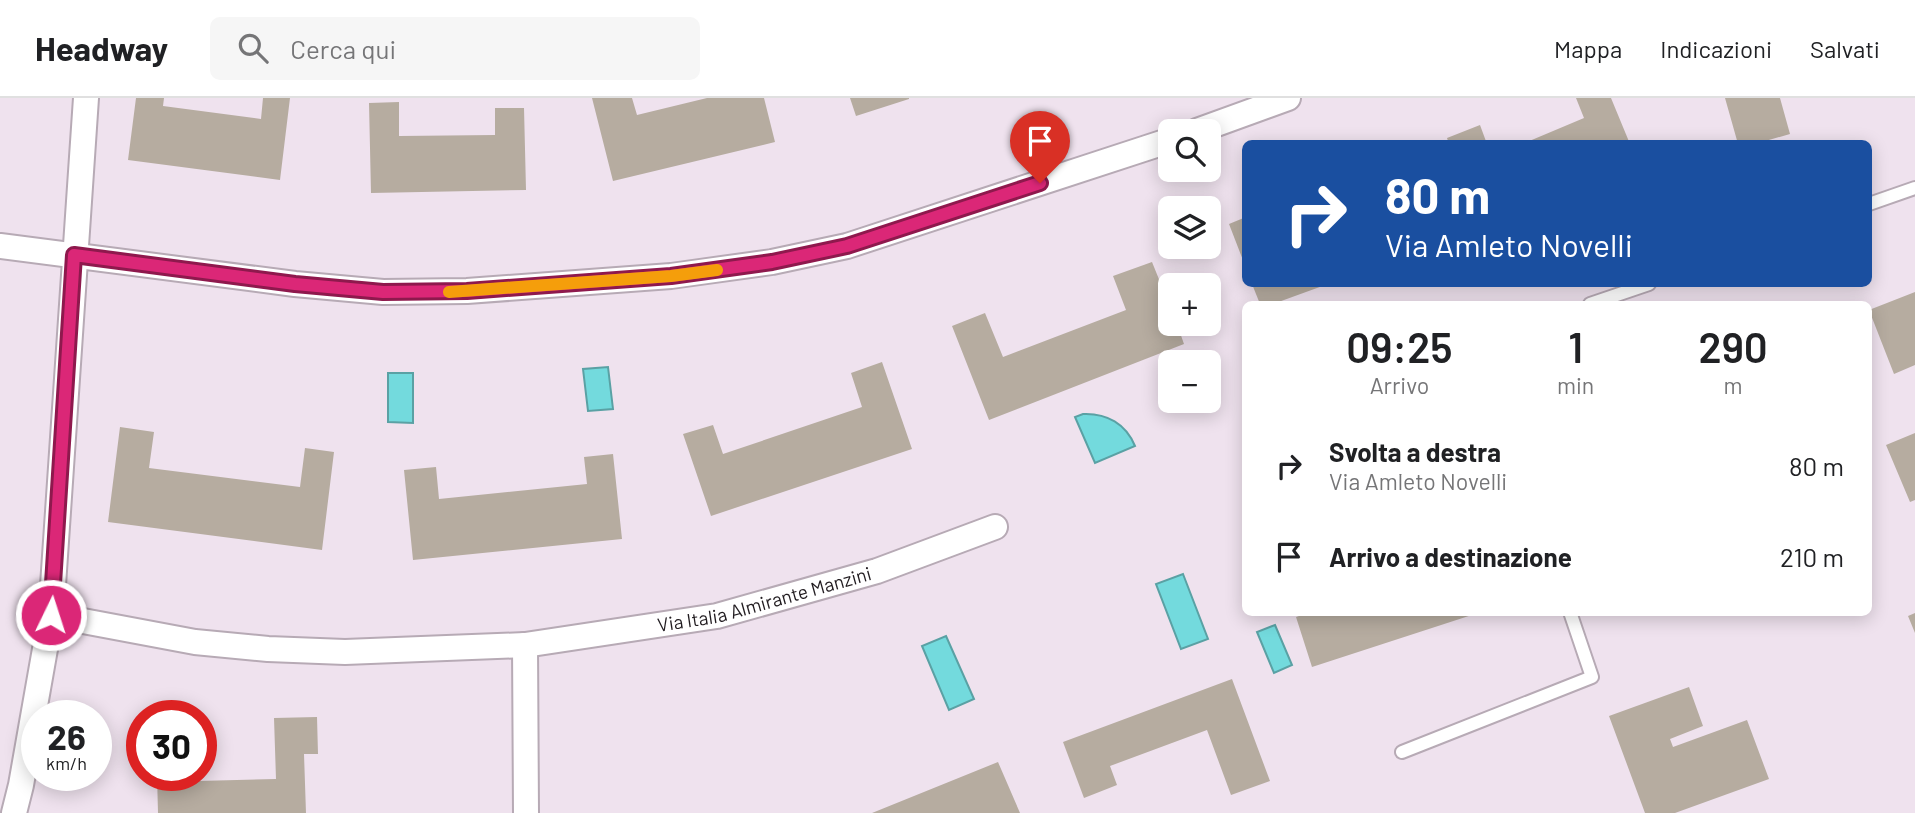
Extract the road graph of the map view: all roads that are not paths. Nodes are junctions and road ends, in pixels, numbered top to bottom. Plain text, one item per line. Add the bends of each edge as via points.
1 (86, 98) edge
2 (1288, 98) edge
3 (1221, 122) edge
4 (1158, 144) edge
5 (1915, 188) edge
6 (1872, 203) edge
7 (0, 246) edge
8 (74, 255) junction
9 (1639, 287) edge
10 (1599, 301) edge
11 (995, 527) dead end
12 (51, 615) junction
13 (1571, 616) edge
14 (525, 645) junction
15 (1402, 752) dead end
16 (14, 813) edge
17 (526, 813) edge

1 - 8 street
2 - 3 street
4 - 8 street via 847,246 671,276 467,291 383,292
5 - 6 lane
7 - 8 street
8 - 12 street
9 - 10 lane
11 - 14 street, Via Italia Almirante Manzini via 877,571 717,615
12 - 14 street, Via Italia Almirante Manzini via 195,642 268,649 345,652
12 - 16 street
13 - 15 lane via 1592,677
14 - 17 street

